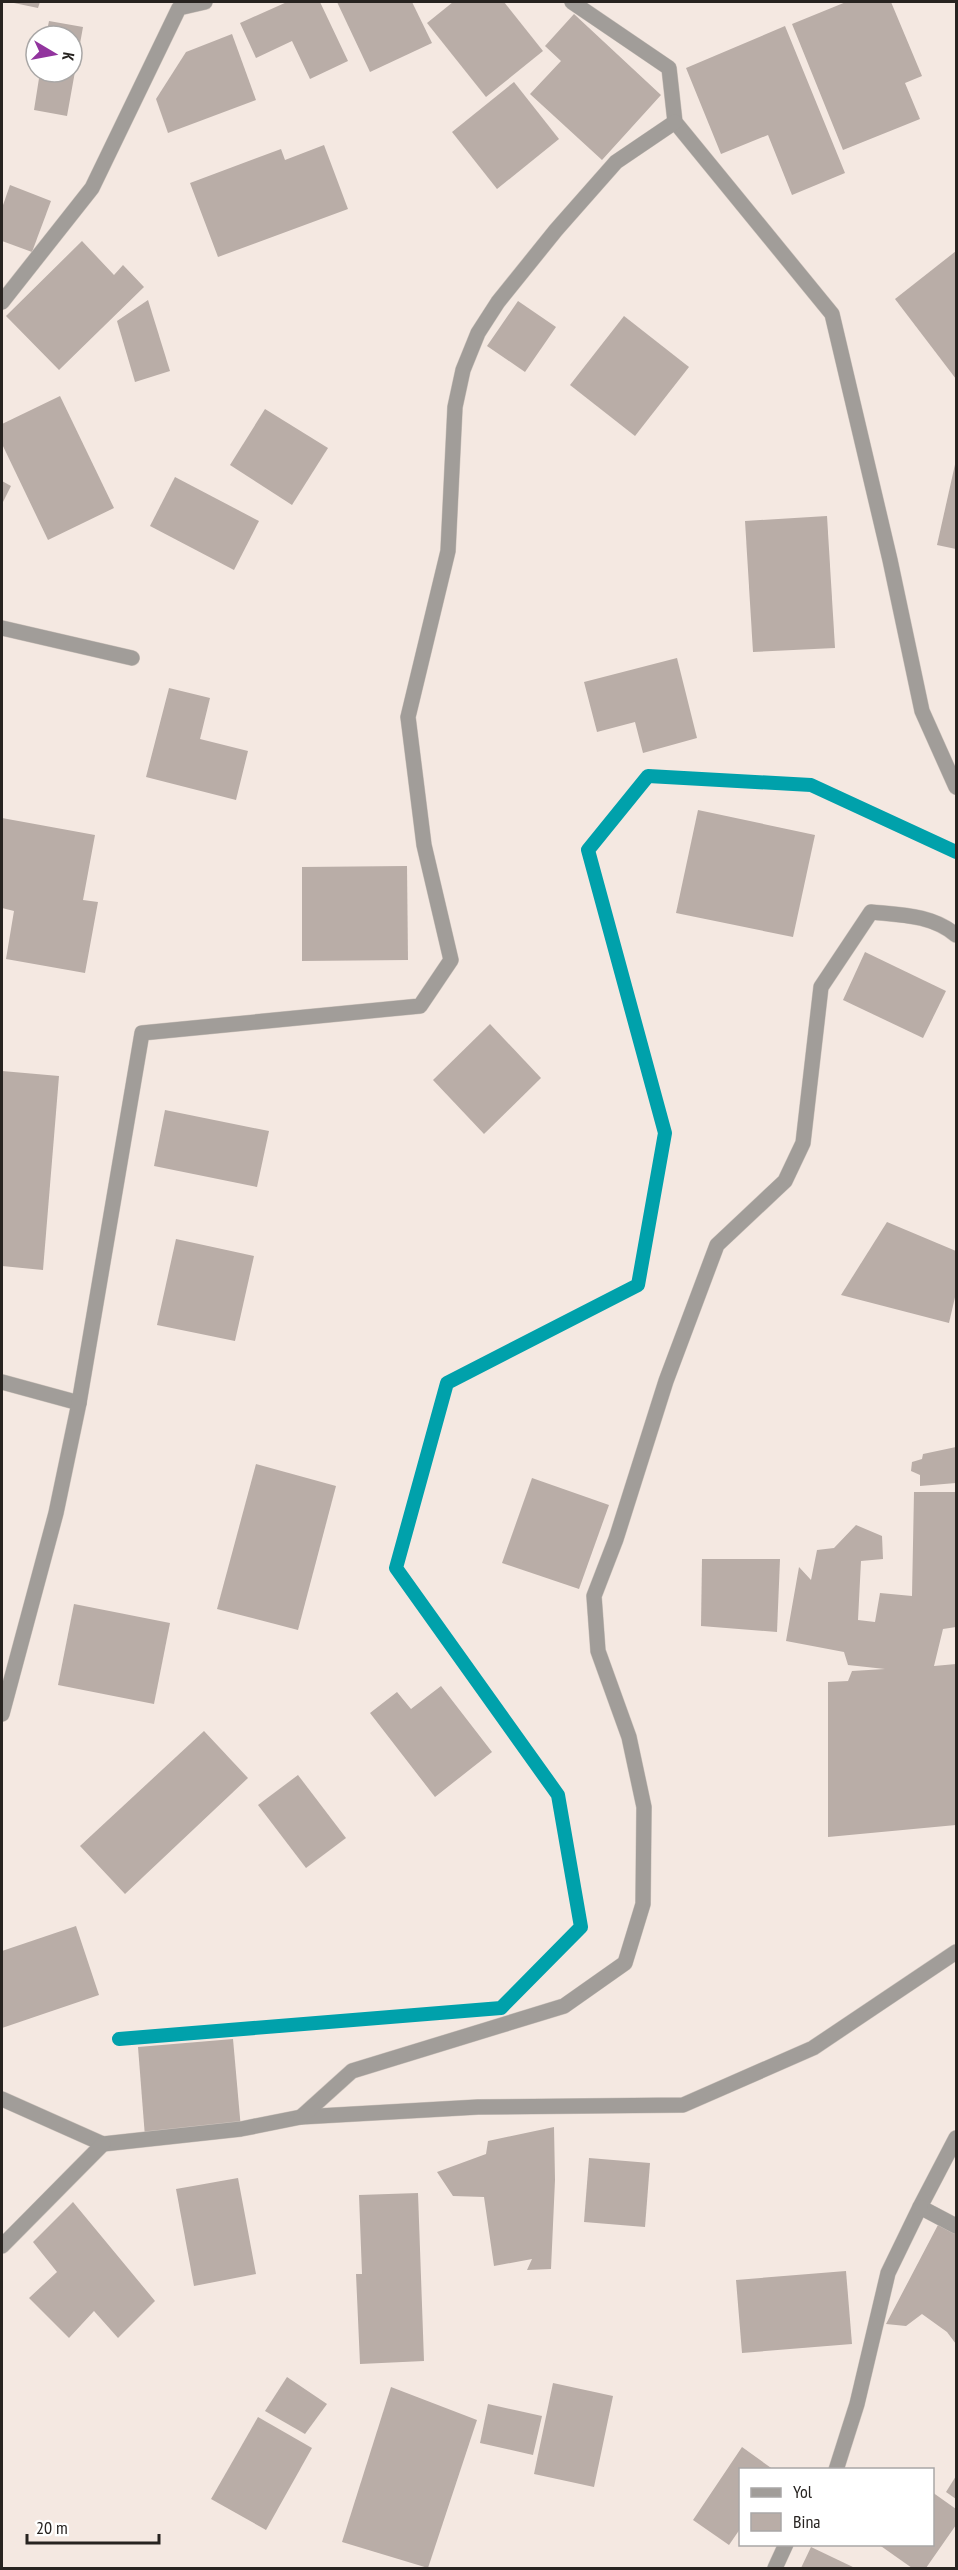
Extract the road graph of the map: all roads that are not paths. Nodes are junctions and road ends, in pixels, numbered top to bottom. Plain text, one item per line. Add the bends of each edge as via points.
1 (205, 2) edge
2 (572, 2) edge
3 (175, 5) edge
4 (675, 122) junction
5 (2, 302) edge
6 (2, 628) edge
7 (132, 658) dead end
8 (957, 787) edge
9 (957, 935) edge
10 (2, 1383) edge
11 (79, 1403) junction
12 (2, 1714) edge
13 (957, 1952) edge
14 (2, 2099) edge
15 (301, 2117) junction
16 (957, 2138) edge
17 (103, 2144) junction
18 (920, 2207) junction
19 (957, 2226) edge
20 (2, 2246) edge
21 (836, 2468) edge
22 (785, 2546) edge
23 (775, 2568) edge

1 - 3 street
2 - 4 street via 669,68
3 - 5 street via 92,188
4 - 8 street via 832,314 922,711
4 - 11 street via 616,162 556,230 498,302 478,333 463,370 455,407 448,551 408,717 424,845 451,960 420,1006 142,1033
6 - 7 street
9 - 15 street via 920,916 871,912 821,987 803,1143 785,1181 717,1245 666,1381 594,1596 598,1651 629,1737 644,1806 643,1904 625,1963 564,2006 352,2071
10 - 11 street
11 - 12 street via 56,1513
13 - 15 street via 813,2048 683,2104 478,2107
14 - 17 street
15 - 17 street via 241,2129
16 - 18 street
17 - 20 street
18 - 19 street
18 - 21 street via 888,2273
22 - 23 street

